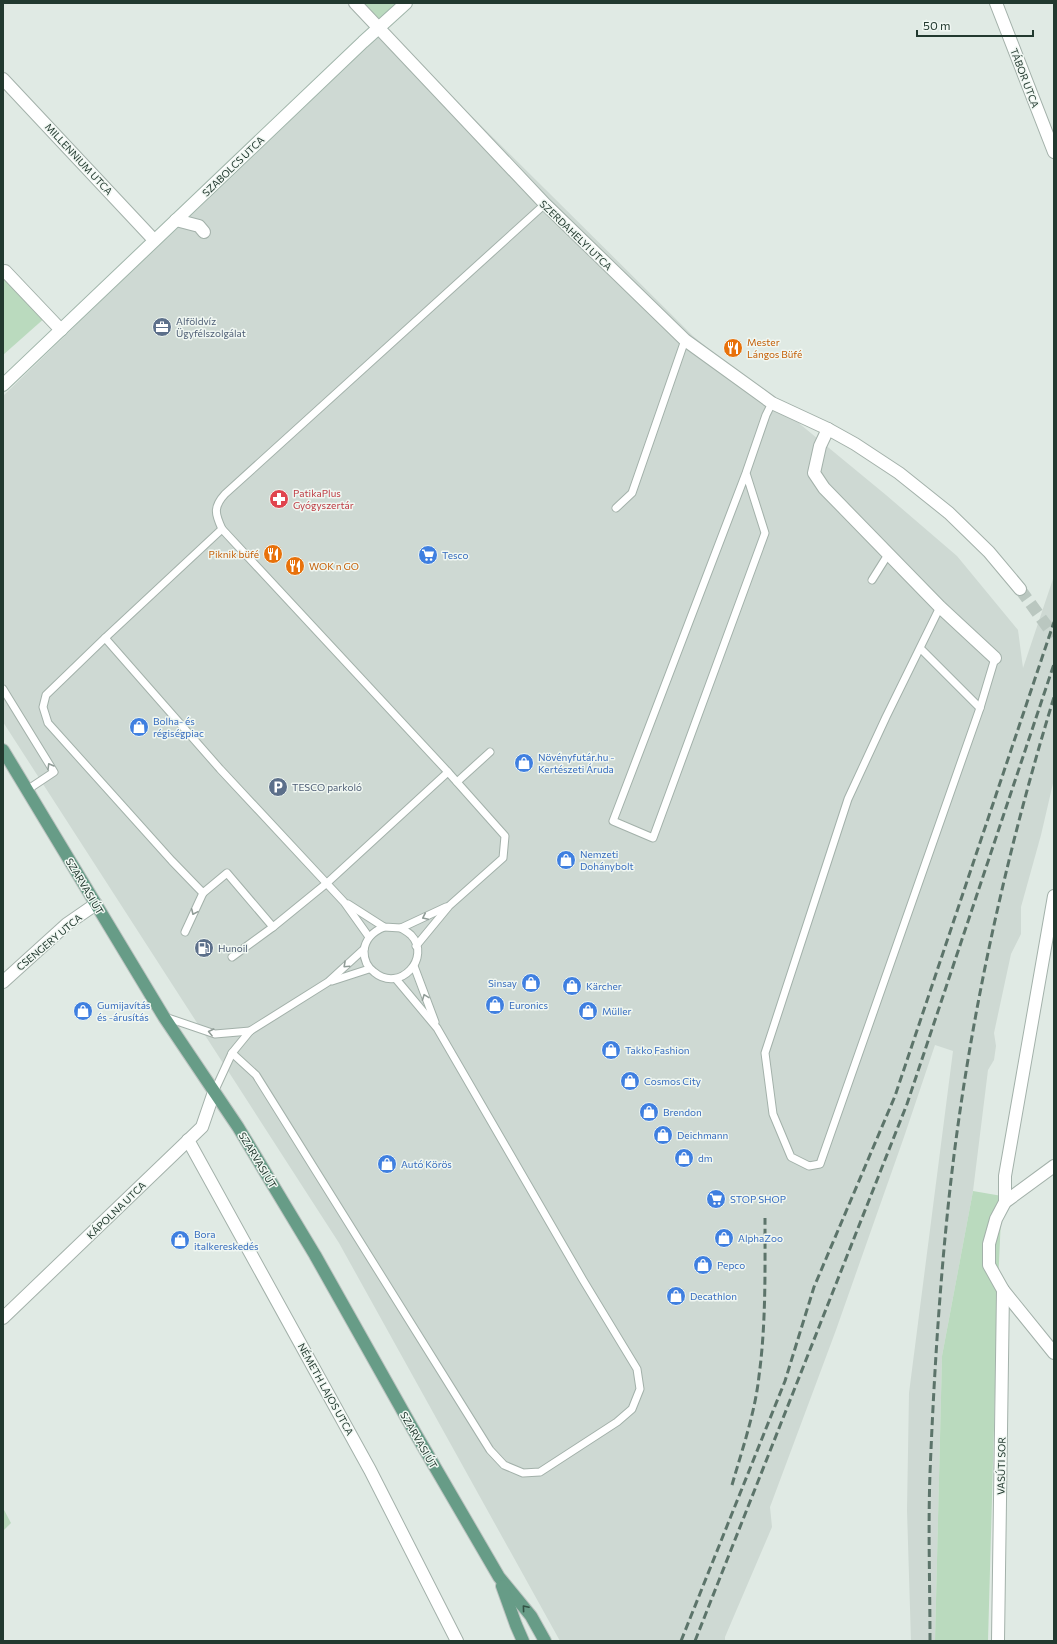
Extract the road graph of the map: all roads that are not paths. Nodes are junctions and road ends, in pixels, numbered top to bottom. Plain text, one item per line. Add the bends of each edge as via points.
1 (355, 3) edge
2 (406, 3) edge
3 (996, 3) edge
4 (378, 28) junction
5 (3, 79) edge
6 (1054, 152) edge
7 (545, 204) junction
8 (176, 220) junction
9 (204, 232) dead end
10 (154, 240) junction
11 (3, 273) edge
12 (61, 330) junction
13 (685, 340) junction
14 (3, 385) edge
15 (772, 403) junction
16 (828, 429) junction
17 (746, 473) junction
18 (616, 508) dead end
19 (222, 529) junction
20 (889, 553) junction
21 (872, 580) dead end
22 (1020, 588) tunnel mouth
23 (940, 607) junction
24 (106, 638) junction
25 (921, 648) junction
26 (994, 658) joint
27 (3, 688) edge
28 (980, 708) junction
29 (3, 750) edge
30 (490, 752) dead end
31 (448, 772) junction
32 (457, 782) junction
33 (27, 790) junction
34 (327, 883) junction
35 (203, 893) junction
36 (1054, 896) edge
37 (344, 902) junction
38 (96, 904) junction
39 (448, 906) junction
40 (273, 927) junction
41 (384, 927) junction
42 (401, 928) junction
43 (185, 932) dead end
44 (369, 937) junction
45 (416, 946) junction
46 (364, 949) junction
47 (232, 957) dead end
48 (414, 966) junction
49 (369, 969) junction
50 (396, 979) junction
51 (3, 982) edge
52 (328, 982) junction
53 (164, 1017) junction
54 (437, 1028) junction
55 (250, 1031) junction
56 (232, 1053) junction
57 (214, 1092) junction
58 (188, 1140) junction
59 (1054, 1166) edge
60 (1005, 1202) junction
61 (1003, 1290) junction
62 (3, 1318) edge
63 (1054, 1353) edge
64 (499, 1577) junction
65 (457, 1641) edge
66 (523, 1641) edge
67 (545, 1641) edge
68 (998, 1641) edge

1 - 4 street, SZERDAHELYI UTCA
2 - 4 street, SZABOLCS UTCA
3 - 6 street, TÁBOR UTCA
4 - 7 street, SZERDAHELYI UTCA
4 - 8 street, SZABOLCS UTCA
5 - 10 street, MILLENNIUM UTCA
7 - 13 street, SZERDAHELYI UTCA
7 - 19 lane via 225,494 219,501 215,516
8 - 9 street via 199,226
8 - 10 street, SZABOLCS UTCA
10 - 12 street, SZABOLCS UTCA
11 - 12 street via 6,270
12 - 14 street, SZABOLCS UTCA
13 - 15 street, SZERDAHELYI UTCA
13 - 18 lane via 632,493
15 - 16 street, SZERDAHELYI UTCA
15 - 17 lane
16 - 20 street via 820,446 814,473 824,488
16 - 22 street, SZERDAHELYI UTCA via 899,473 949,513 989,552
17 - 17 lane via 613,821 653,838 765,533
19 - 24 lane
19 - 31 lane
20 - 21 lane
20 - 23 street
23 - 25 lane
23 - 26 street
24 - 34 lane via 220,769
24 - 35 lane via 46,695 43,706 48,723 172,862
25 - 28 lane
25 - 28 lane via 848,799 765,1052 773,1114 791,1157 809,1166 820,1164
26 - 28 lane
33 -> 27 lane via 54,772
29 - 33 main road, SZARVASI ÚT
30 - 32 lane
31 - 32 lane
31 - 34 lane
32 - 39 lane via 505,836 503,858
33 - 38 main road, SZARVASI ÚT
34 - 37 lane
34 - 40 lane
35 - 40 lane via 227,873
35 -> 43 lane
36 - 60 street via 1005,1176
37 - 41 lane
37 - 44 lane
38 - 51 street, CSENGERY UTCA via 67,924
38 - 53 main road, SZARVASI ÚT
39 -> 42 lane
39 - 45 lane
40 - 47 lane
41 - 42 lane
41 - 44 lane
42 - 45 lane via 411,936
44 - 46 lane
45 - 48 lane via 417,958
46 - 49 lane via 364,958
46 -> 52 lane
48 - 50 lane via 407,974
54 -> 48 lane
49 - 50 lane via 379,977
49 - 52 lane
50 - 54 lane
52 - 55 lane
55 -> 53 lane via 215,1034
53 - 57 main road, SZARVASI ÚT
54 - 56 lane via 637,1369 640,1389 632,1409 617,1422 540,1472 523,1473 504,1465 490,1450 256,1075
55 - 56 lane
56 - 57 lane
57 - 58 street, KÁPOLNA UTCA via 202,1127
57 - 64 main road, SZARVASI ÚT via 315,1255
58 - 62 street, KÁPOLNA UTCA
58 - 65 street, NÉMETH LAJOS UTCA via 366,1463
59 - 60 street
60 - 61 street via 996,1219 989,1244 989,1265
61 - 63 street
61 - 68 street, VASÚTI SOR
64 - 66 main road, SZARVASI ÚT
67 -> 64 main road, SZARVASI ÚT via 531,1616

